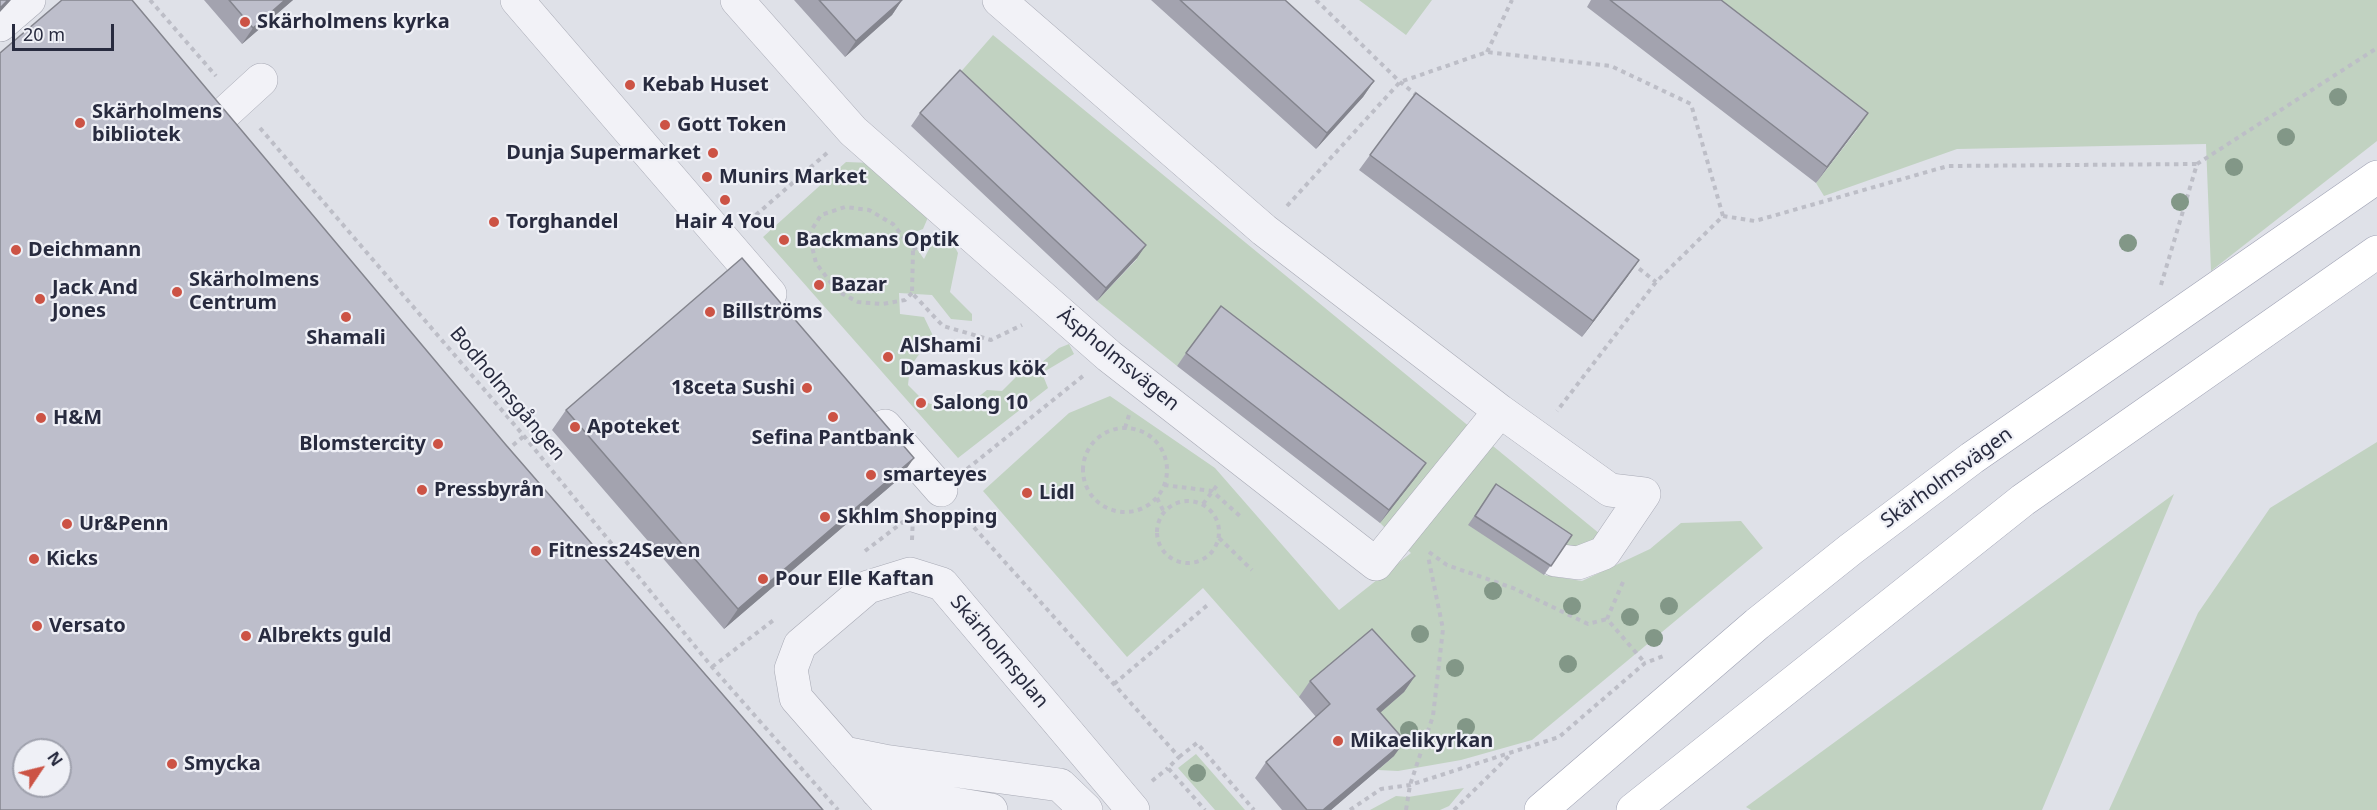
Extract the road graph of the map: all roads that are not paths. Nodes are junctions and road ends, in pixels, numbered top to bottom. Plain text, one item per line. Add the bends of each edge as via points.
1 (29, 0) edge
2 (517, 0) edge
3 (737, 0) edge
4 (999, 0) edge
5 (0, 25) edge
6 (250, 91) road end
7 (213, 124) edge
8 (2377, 177) edge
9 (2377, 252) edge
10 (792, 320) edge
11 (863, 401) edge
12 (1500, 411) junction
13 (941, 490) road end
14 (1554, 560) edge
15 (844, 753) junction
16 (885, 800) edge
17 (991, 810) edge
18 (1086, 810) edge
19 (1133, 810) edge
20 (1541, 810) edge
21 (1633, 810) edge

1 - 5 street
2 - 10 street
3 - 12 street, Äspholmsvägen via 853,131 1109,356 1376,564
4 - 12 street via 1264,230
6 - 7 street
8 - 20 main road, Skärholmsvägen via 1982,452 1851,549 1757,624
9 - 21 main road via 2023,500
11 - 13 street
12 - 14 street via 1610,490 1644,494 1604,553 1578,563
15 - 16 street, Skärholmsplan
15 - 18 street via 1060,785
15 - 19 street, Skärholmsplan via 796,698 791,669 800,645 868,587 910,574 942,584
16 - 17 street

